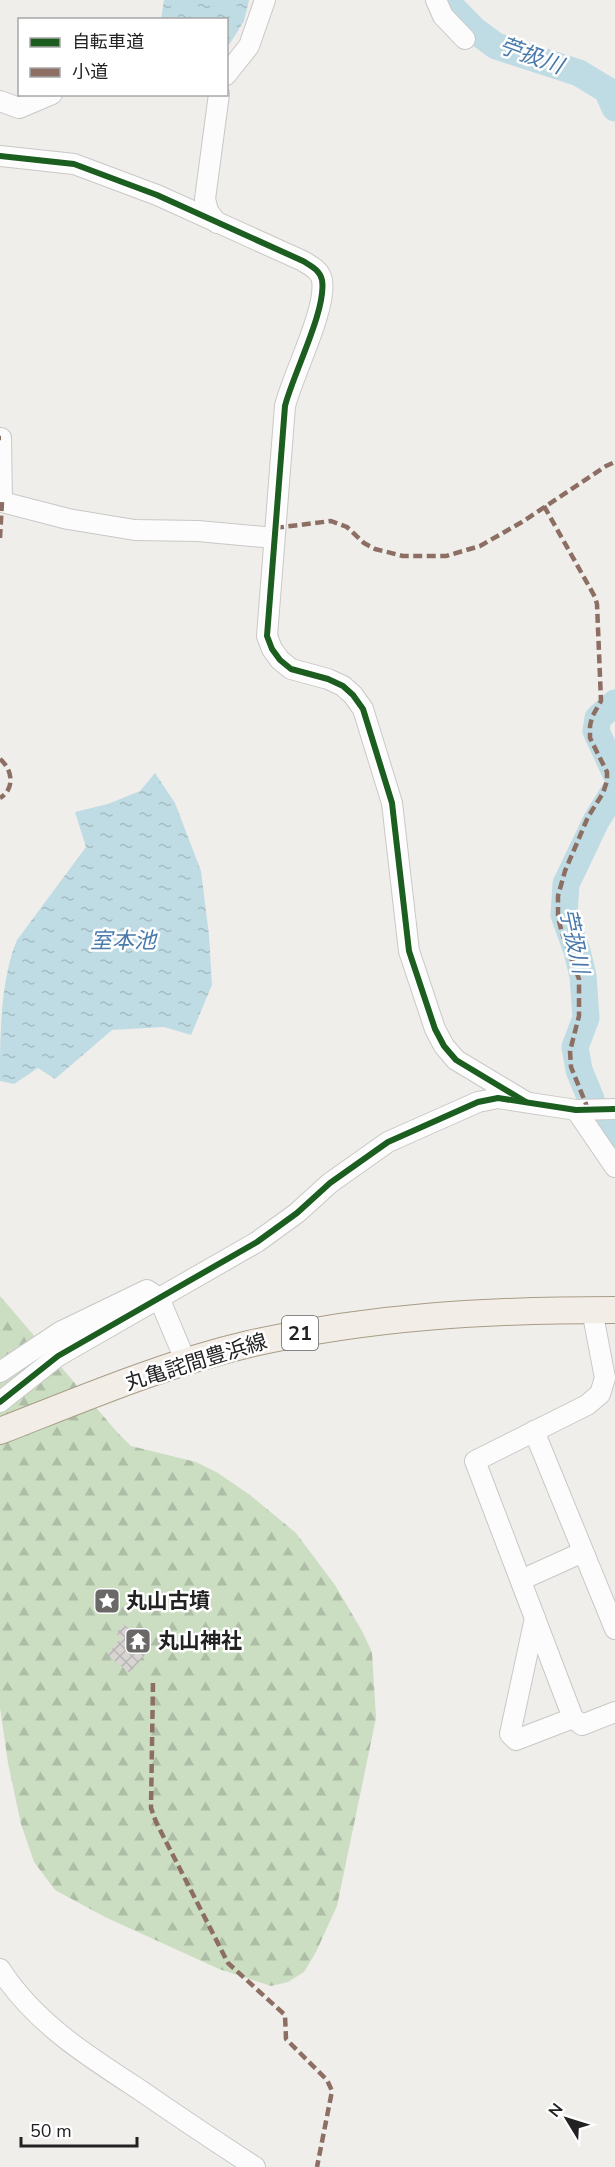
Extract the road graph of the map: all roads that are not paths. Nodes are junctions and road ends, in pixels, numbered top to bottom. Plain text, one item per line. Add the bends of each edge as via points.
1 (265, 0) edge
2 (436, 0) edge
3 (465, 39) dead end
4 (228, 73) edge
5 (47, 96) edge
6 (219, 96) edge
7 (0, 101) edge
8 (0, 156) edge
9 (217, 223) junction
10 (1, 438) edge
11 (274, 538) junction
12 (526, 1102) junction
13 (615, 1109) edge
14 (576, 1110) junction
15 (615, 1167) edge
16 (159, 1298) junction
17 (603, 1310) edge
18 (186, 1362) junction
19 (0, 1372) edge
20 (0, 1402) edge
21 (0, 1431) edge
22 (534, 1431) junction
23 (583, 1552) junction
24 (520, 1580) junction
25 (535, 1618) junction
26 (615, 1629) edge
27 (615, 1712) edge
28 (573, 1718) junction
29 (0, 1969) edge
30 (207, 2136) junction
31 (226, 2167) edge
32 (255, 2167) edge

1 - 4 street via 249,46
2 - 3 street via 443,16
5 - 7 street via 19,108
6 - 9 street via 205,199
8 - 9 street via 75,164
9 - 11 street via 303,261 315,268 322,279 321,306 285,406
10 - 11 street via 2,502 68,519 135,530
11 - 12 street via 267,636 280,660 291,669 343,686 363,709 392,803 409,951 435,1029 456,1060
12 - 14 street
12 - 16 street via 498,1098 478,1102 387,1142 257,1242
13 - 14 street
14 - 15 street
16 - 18 street
16 - 19 street via 147,1290 60,1332
16 - 20 street via 57,1356
17 - 18 main road, 丸亀詫間豊浜線 / 21 via 397,1318 320,1329
17 - 22 street via 605,1378 600,1394 587,1405
18 - 21 main road, 丸亀詫間豊浜線 / 21
22 - 23 street
22 - 24 street via 475,1461
23 - 24 street
23 - 26 street
24 - 25 street
25 - 28 street
25 - 28 street via 510,1734 516,1740
27 - 28 street via 582,1725
29 - 30 street via 27,2004 56,2032
30 - 31 street
30 - 32 street

